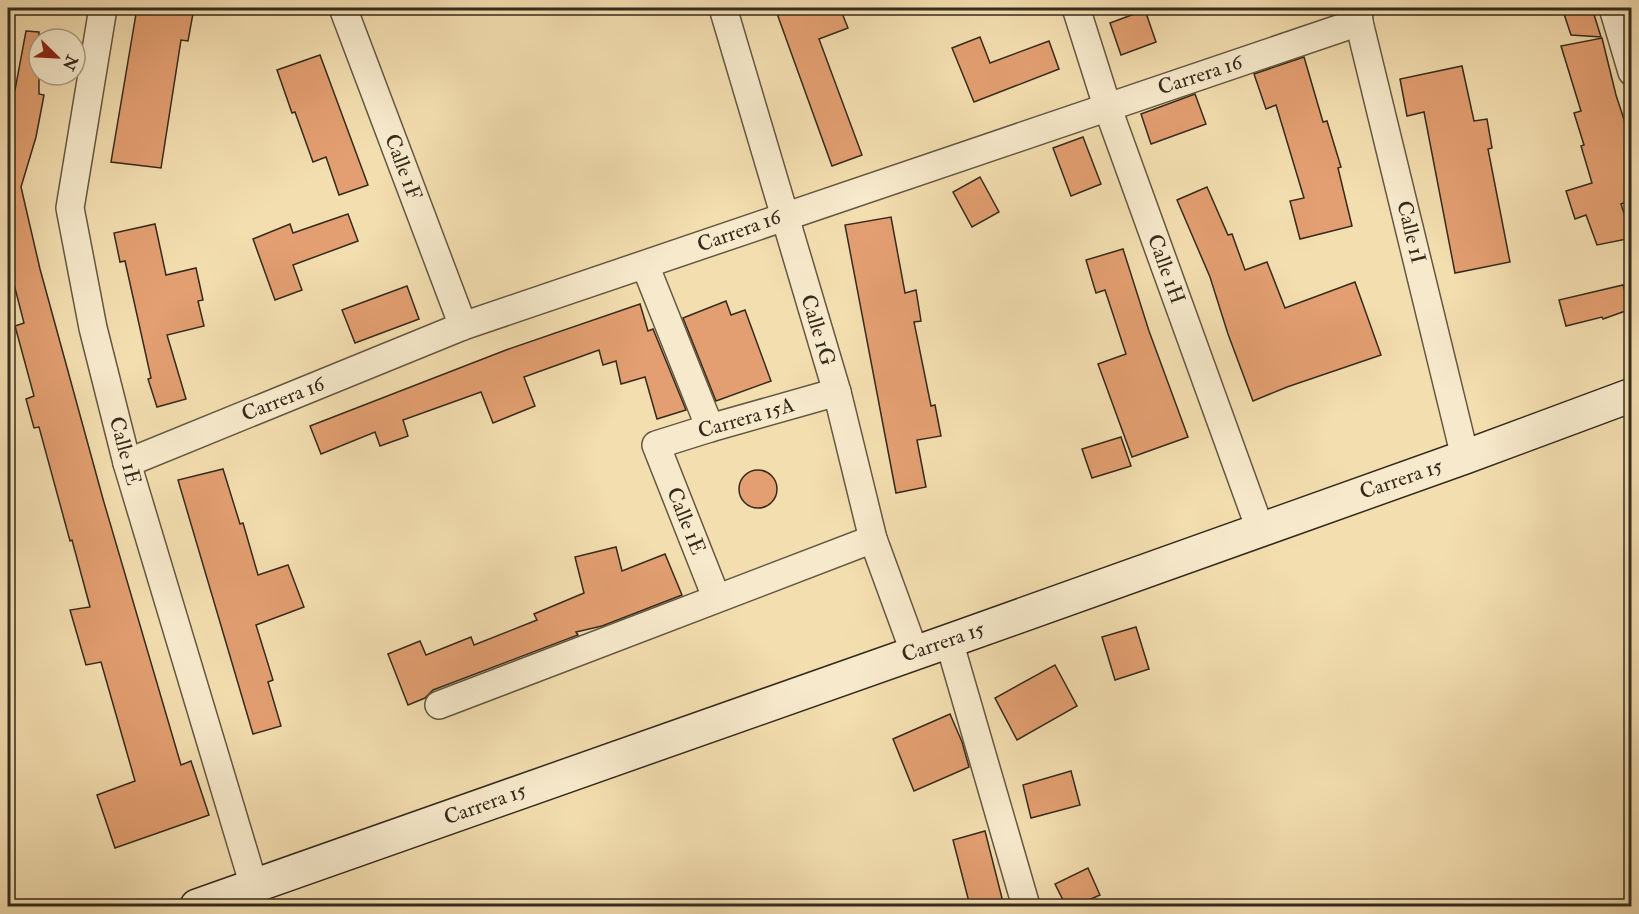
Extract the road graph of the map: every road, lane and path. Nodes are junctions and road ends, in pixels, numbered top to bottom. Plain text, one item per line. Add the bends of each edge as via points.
1 (104, 8) edge
2 (344, 8) edge
3 (723, 8) edge
4 (1076, 8) edge
5 (1613, 8) edge
6 (1359, 15) edge
7 (1632, 72) edge
8 (1107, 106) junction
9 (783, 216) junction
10 (645, 265) junction
11 (462, 326) junction
12 (837, 392) junction
13 (1632, 395) edge
14 (710, 428) junction
15 (656, 445) joint
16 (1465, 456) junction
17 (128, 462) junction
18 (1260, 529) junction
19 (873, 539) junction
20 (716, 597) junction
21 (949, 641) junction
22 (914, 651) junction
23 (440, 705) dead end
24 (254, 885) junction
25 (196, 906) edge
26 (1026, 906) edge

1 - 17 street, Calle 1E via 70,208 93,328
2 - 11 street, Calle 1F
3 - 9 street, Calle 1G
4 - 8 street, Calle 1H
5 - 7 street
6 - 8 street, Carrera 16
6 - 16 street, Calle 1I
8 - 9 street, Carrera 16
8 - 18 street, Calle 1H
9 - 10 street, Carrera 16
9 - 12 street, Calle 1G
10 - 11 street, Carrera 16
10 - 14 street
11 - 17 street, Carrera 16
12 - 14 street, Carrera 15A
12 - 19 street, Calle 1G
13 - 16 street, Carrera 15
14 - 15 street, Carrera 15A
15 - 20 street, Calle 1E
16 - 18 street, Carrera 15
17 - 24 street, Calle 1E
18 - 21 street, Carrera 15
19 - 20 street
19 - 22 street, Calle 1G
20 - 23 street
21 - 22 street, Carrera 15
21 - 26 street
22 - 24 street, Carrera 15
24 - 25 street, Carrera 15

